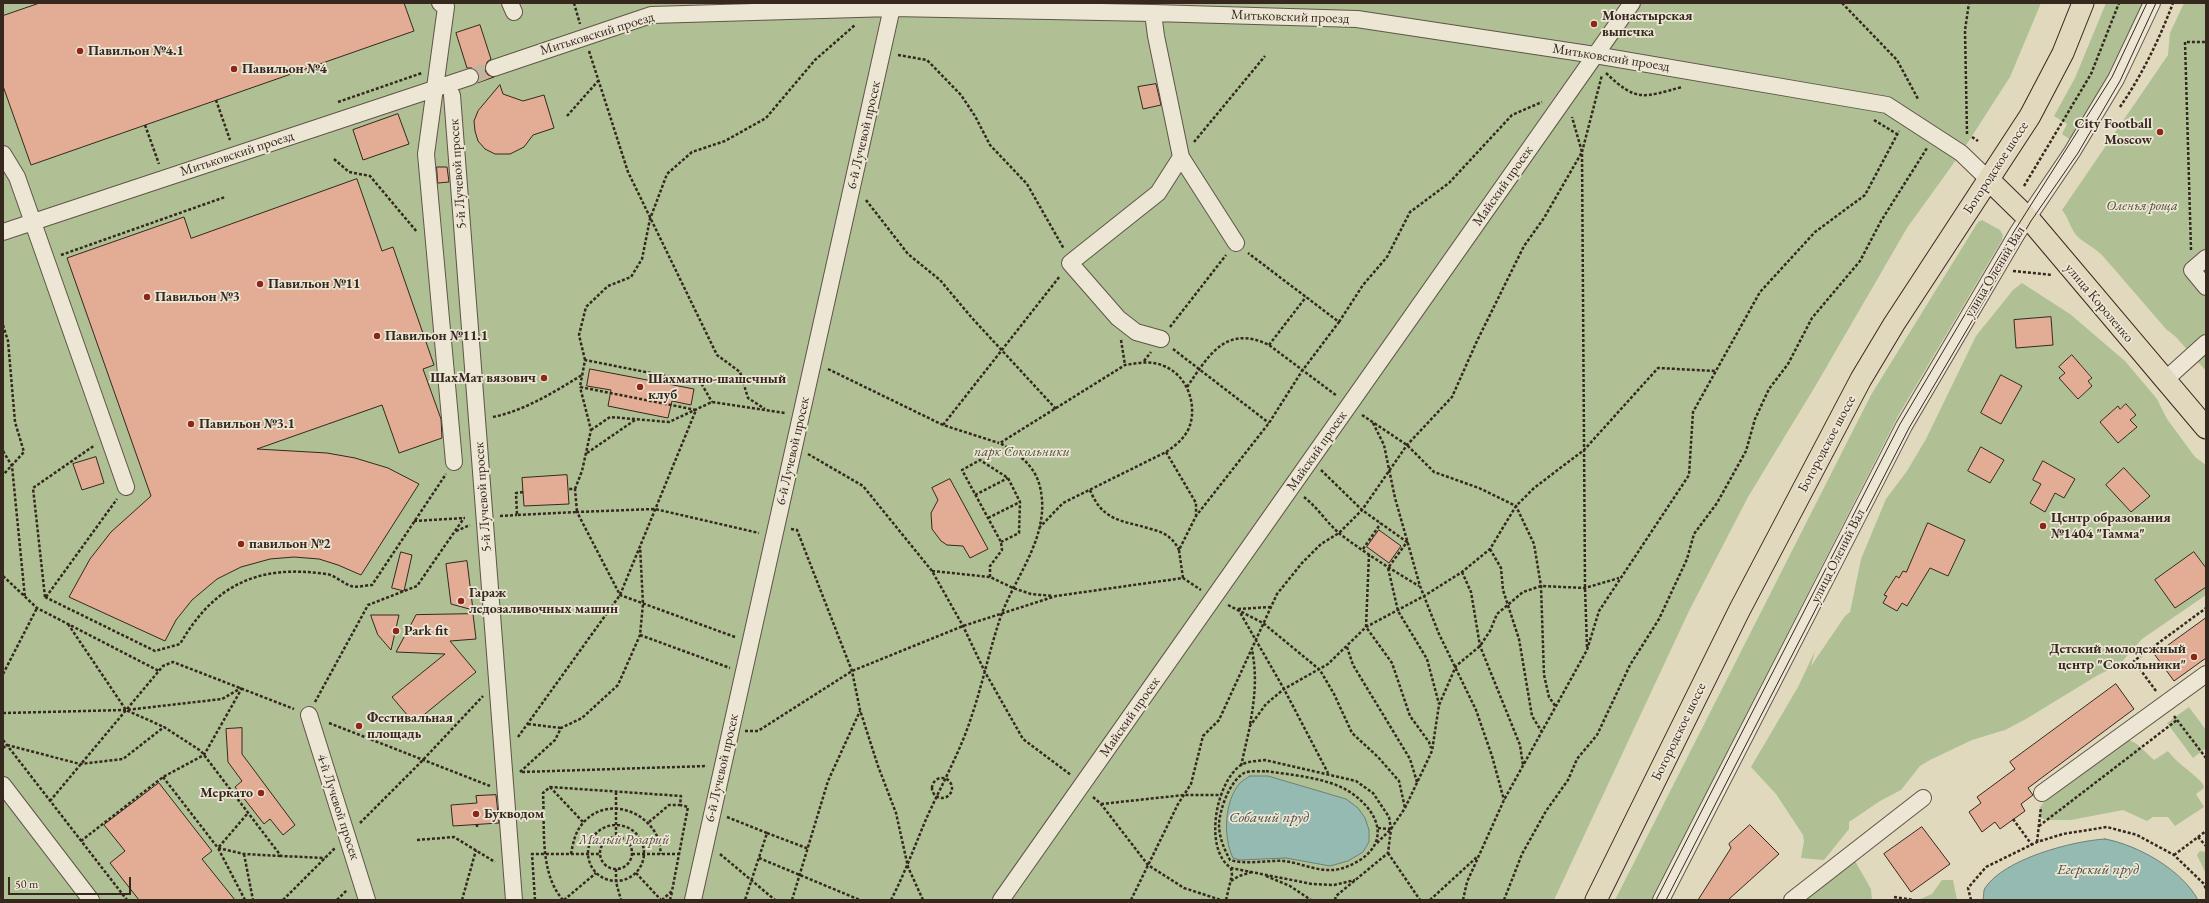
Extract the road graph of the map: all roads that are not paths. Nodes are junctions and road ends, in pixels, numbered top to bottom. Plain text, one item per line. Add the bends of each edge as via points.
1 (440, 3) edge
2 (1632, 3) edge
3 (2083, 3) edge
4 (2152, 3) edge
5 (893, 6) edge
6 (1153, 13) junction
7 (1596, 55) junction
8 (494, 68) tunnel mouth
9 (470, 77) tunnel mouth
10 (436, 88) junction
11 (452, 95) dead end
12 (3, 154) edge
13 (1181, 158) junction
14 (1990, 180) junction
15 (2027, 218) junction
16 (33, 222) junction
17 (3, 232) edge
18 (1236, 243) road end
19 (2206, 258) edge
20 (2206, 287) edge
21 (1161, 339) road end
22 (2206, 343) edge
23 (2165, 380) junction
24 (2206, 428) edge
25 (454, 462) road end
26 (126, 487) road end
27 (2206, 674) edge
28 (308, 715) road end
29 (3, 785) edge
30 (2042, 793) road end
31 (1923, 798) dead end
32 (91, 900) edge
33 (367, 900) edge
34 (514, 900) edge
35 (693, 900) edge
36 (1001, 900) edge
37 (1596, 900) edge
38 (1661, 900) edge
39 (1792, 900) edge

1 - 10 street via 446,7
2 - 7 street, Майский просек
3 - 14 main road, Богородское шоссе via 2063,53 2030,116
4 - 15 street, улица Олений Вал via 2116,79 2072,152
5 - 6 street, Митьковский проезд
5 - 8 street, Митьковский проезд via 651,15
5 - 35 street, 6-й Лучевой просек
6 - 7 street, Митьковский проезд via 1357,19
6 - 13 street
7 - 14 street, Митьковский проезд via 1887,105 1961,153
7 - 36 street, Майский просек
9 - 10 street, Митьковский проезд
10 - 16 street, Митьковский проезд
10 - 25 street via 426,154
11 - 34 street, 5-й Лучевой просек
12 - 16 street via 17,177
13 - 18 street
13 - 21 street via 1158,193 1070,263 1118,318 1136,332
14 - 15 main road, улица Короленко
14 - 37 main road, Богородское шоссе via 1894,324 1854,392 1739,611
15 - 23 main road, улица Короленко
15 - 38 street, улица Олений Вал via 1904,426
16 - 17 street, Митьковский проезд
16 - 26 street
19 - 20 street via 2192,270
22 - 23 street
23 - 24 main road, улица Короленко
27 - 30 street
28 - 33 street, 4-й Лучевой просек
29 - 32 street
31 - 39 street

